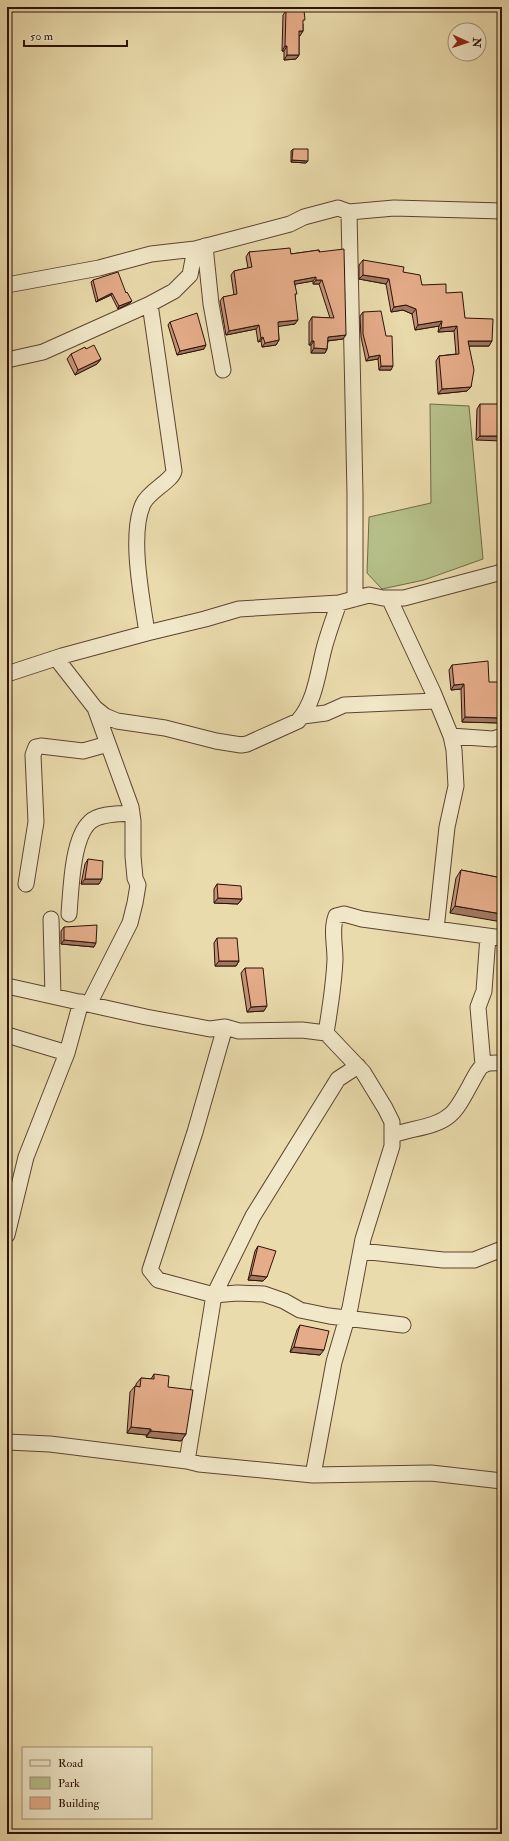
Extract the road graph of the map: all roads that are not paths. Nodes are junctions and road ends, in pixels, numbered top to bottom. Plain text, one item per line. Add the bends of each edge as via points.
1 (502, 211) edge
2 (349, 212) junction
3 (200, 248) junction
4 (7, 285) edge
5 (150, 304) junction
6 (7, 360) edge
7 (223, 370) dead end
8 (502, 572) edge
9 (389, 598) junction
10 (355, 599) junction
11 (339, 603) junction
12 (146, 633) junction
13 (56, 658) junction
14 (7, 674) edge
15 (436, 701) junction
16 (95, 708) junction
17 (303, 716) junction
18 (451, 736) junction
19 (502, 736) edge
20 (108, 744) junction
21 (132, 813) junction
22 (26, 884) dead end
23 (69, 914) dead end
24 (51, 919) dead end
25 (436, 929) junction
26 (495, 937) edge
27 (7, 986) edge
28 (53, 996) junction
29 (85, 1003) junction
30 (225, 1027) junction
31 (326, 1034) junction
32 (7, 1035) edge
33 (67, 1053) junction
34 (502, 1063) edge
35 (483, 1065) junction
36 (358, 1066) junction
37 (393, 1135) junction
38 (7, 1235) edge
39 (502, 1249) edge
40 (361, 1251) junction
41 (214, 1295) junction
42 (347, 1319) junction
43 (403, 1325) dead end
44 (7, 1442) edge
45 (187, 1461) junction
46 (313, 1475) junction
47 (502, 1481) edge

1 - 2 street via 394,208
2 - 3 street via 338,208 321,212 290,224
2 - 10 street
3 - 4 street via 151,254 99,268
3 - 5 street via 190,275 174,291
3 - 7 street
5 - 6 street via 43,352
5 - 12 street via 174,471 171,478 154,490 144,502 138,516 136,537
8 - 9 street via 404,598
9 - 10 street via 369,596
9 - 15 street
10 - 11 street
11 - 12 street via 239,609
11 - 17 street via 314,690
12 - 13 street
13 - 14 street
13 - 16 street
15 - 17 street via 344,705 326,713
15 - 18 street
16 - 17 street via 117,721 165,728 240,745 287,727
16 - 20 street
18 - 19 street via 493,739
18 - 25 street via 456,757 456,786 447,827
20 - 21 street
20 - 22 street via 83,751 41,746 36,748 33,755 36,822
21 - 23 street via 116,814 90,821 82,832 75,854
21 - 29 street via 132,856 138,885 135,903 130,923
24 - 28 street
25 - 26 street
25 - 31 street via 362,919 344,914 336,916 335,959
26 - 35 street via 484,991 478,1007
27 - 28 street
28 - 29 street
29 - 30 street via 210,1029
29 - 33 street
30 - 31 street via 239,1031 276,1029
30 - 41 street via 195,1132 150,1270 158,1280
31 - 36 street
32 - 33 street
33 - 38 street via 26,1157
34 - 35 street
35 - 37 street via 464,1099 451,1115 434,1124
36 - 37 street via 386,1108 392,1122
36 - 41 street via 338,1079 253,1216
37 - 40 street
39 - 40 street via 474,1260 443,1260
40 - 42 street
41 - 42 street via 264,1294 300,1310
41 - 45 street
42 - 43 street
42 - 46 street via 334,1362
44 - 45 street via 50,1444
45 - 46 street
46 - 47 street via 430,1473

